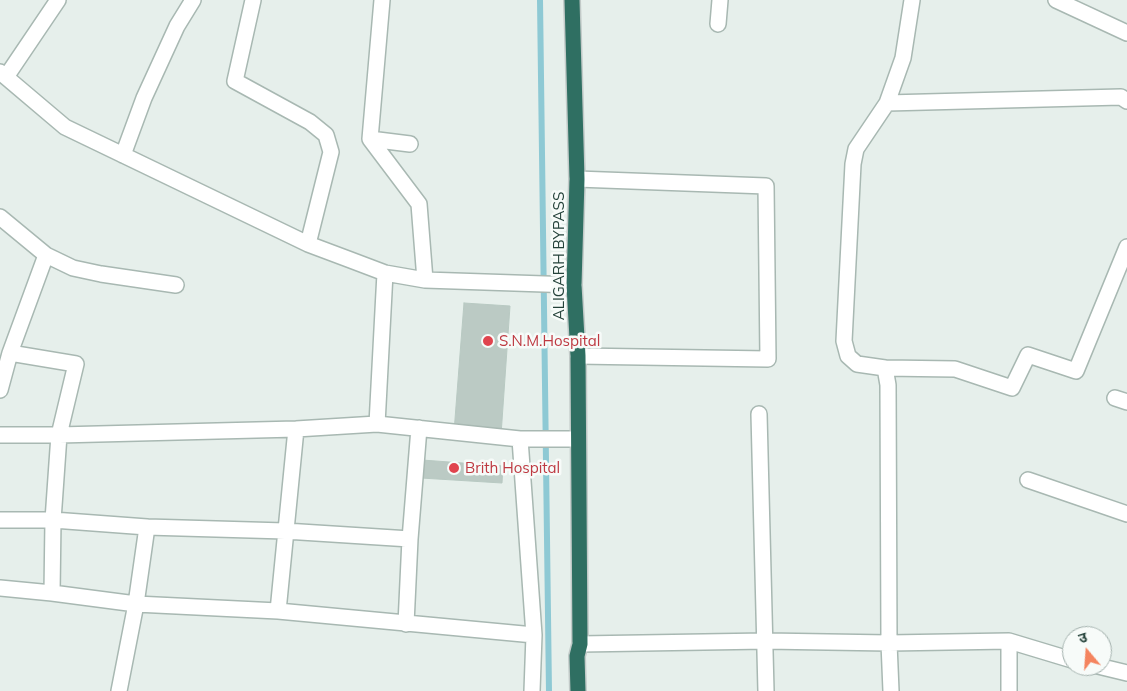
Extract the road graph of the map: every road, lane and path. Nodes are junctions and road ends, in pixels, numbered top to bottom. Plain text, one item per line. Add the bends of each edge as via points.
1 (58, 0) edge
2 (193, 0) edge
3 (253, 0) edge
4 (382, 0) edge
5 (572, 0) edge
6 (720, 0) edge
7 (912, 0) edge
8 (1056, 0) edge
9 (718, 24) dead end
10 (1127, 33) edge
11 (3, 74) edge
12 (1127, 101) edge
13 (887, 103) junction
14 (370, 138) junction
15 (410, 144) dead end
16 (123, 155) junction
17 (577, 179) junction
18 (0, 217) edge
19 (308, 244) junction
20 (1127, 247) edge
21 (46, 254) junction
22 (385, 273) junction
23 (425, 280) junction
24 (176, 285) dead end
25 (574, 285) junction
26 (10, 354) junction
27 (578, 356) junction
28 (885, 368) junction
29 (0, 390) edge
30 (759, 414) dead end
31 (376, 424) junction
32 (419, 428) junction
33 (296, 429) junction
34 (0, 435) edge
35 (58, 435) junction
36 (524, 439) junction
37 (578, 439) junction
38 (1028, 480) dead end
39 (1127, 514) edge
40 (0, 520) edge
41 (53, 520) junction
42 (146, 527) junction
43 (285, 532) junction
44 (410, 539) junction
45 (0, 588) edge
46 (52, 593) junction
47 (136, 604) junction
48 (278, 611) junction
49 (406, 624) junction
50 (534, 635) junction
51 (766, 641) junction
52 (1009, 641) junction
53 (889, 643) junction
54 (580, 644) junction
55 (1062, 657) edge
56 (1112, 669) edge
57 (1127, 673) edge
58 (119, 691) edge
59 (532, 691) edge
60 (578, 691) edge
61 (766, 691) edge
62 (891, 691) edge
63 (1009, 691) edge

1 - 11 street
2 - 16 street via 176,26
3 - 19 street via 235,81 310,122 326,135 331,152
4 - 14 street
5 - 17 highway, ALIGARH BYPASS
6 - 9 street
7 - 13 street via 903,58
8 - 10 street
11 - 16 street via 65,127
12 - 13 street via 1121,97
13 - 28 street via 856,149 844,341 848,356 857,364
14 - 15 street
14 - 23 street via 419,204
16 - 19 street
17 - 25 highway, ALIGARH BYPASS
17 - 27 street via 766,186 768,359
18 - 21 street
19 - 22 street
20 - 28 street via 1076,371 1028,355 1012,388 955,369
21 - 24 street via 72,268
21 - 26 street
22 - 23 street
22 - 31 street
23 - 25 street
25 - 27 highway, ALIGARH BYPASS
26 - 29 street
26 - 35 street via 76,364
27 - 37 highway, ALIGARH BYPASS
28 - 53 street via 888,395
30 - 51 street
31 - 32 street
31 - 33 street
32 - 36 street
32 - 44 street
33 - 35 street
33 - 43 street
34 - 35 street
35 - 41 street
36 - 37 street
36 - 50 street
37 - 54 highway, ALIGARH BYPASS
38 - 39 street
40 - 41 street
41 - 42 street
41 - 46 street
42 - 43 street
42 - 47 street
43 - 44 street
43 - 48 street
44 - 49 street
45 - 46 street
46 - 47 street
47 - 48 street
47 - 58 street
48 - 49 street
49 - 50 street
50 - 59 street
51 - 53 street
51 - 54 street
51 - 61 street
52 - 53 street
52 - 55 street
52 - 63 street
53 - 62 street
54 - 60 highway, ALIGARH BYPASS
56 - 57 street

